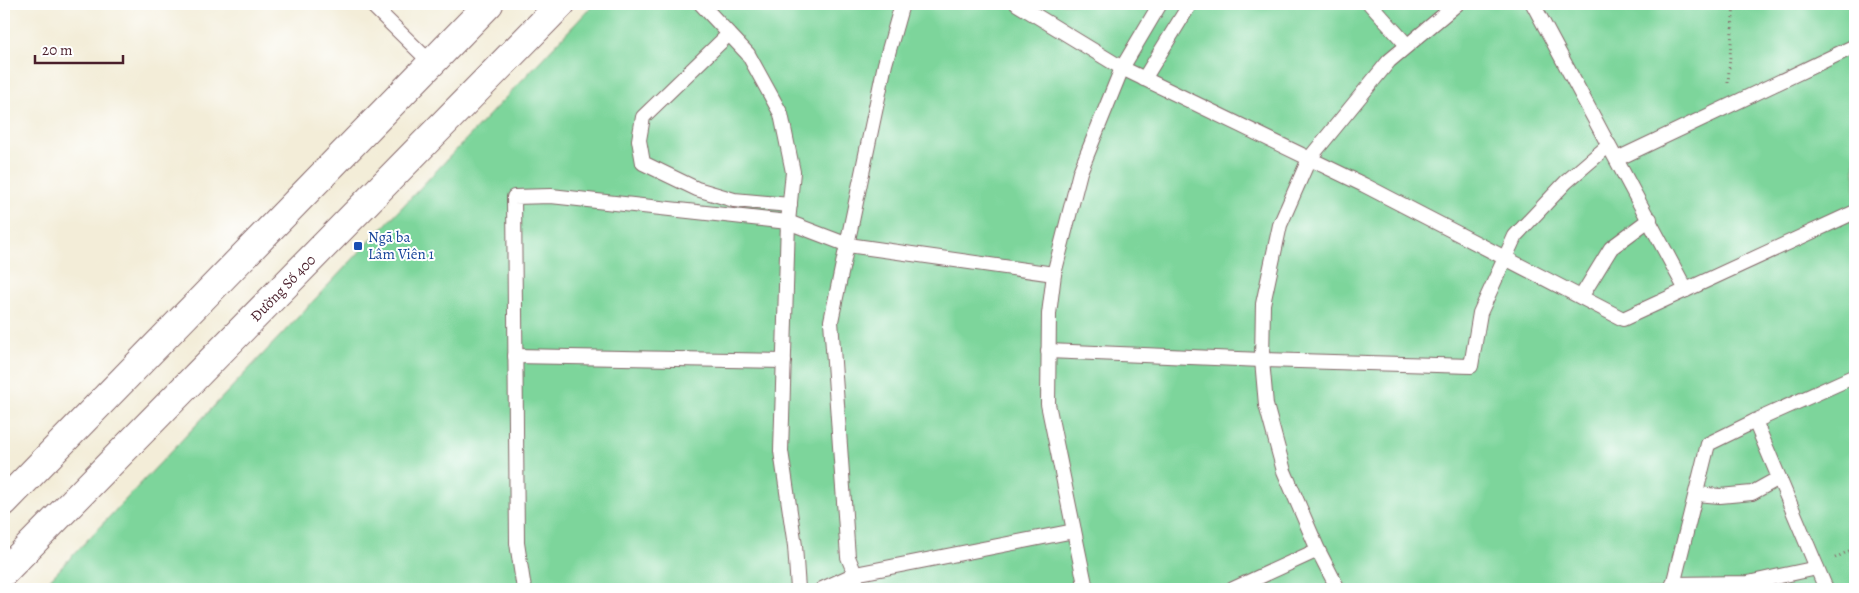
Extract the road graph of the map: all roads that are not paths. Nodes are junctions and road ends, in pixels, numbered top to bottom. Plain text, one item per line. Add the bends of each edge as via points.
1 (371, 4) edge
2 (489, 4) edge
3 (561, 4) edge
4 (701, 4) edge
5 (902, 4) edge
6 (1016, 4) edge
7 (1160, 4) edge
8 (1190, 4) edge
9 (1370, 4) edge
10 (1457, 4) edge
11 (1533, 4) edge
12 (729, 34) junction
13 (1407, 45) junction
14 (1855, 46) edge
15 (432, 64) junction
16 (1122, 68) junction
17 (1144, 79) junction
18 (1609, 145) junction
19 (1309, 159) junction
20 (1617, 159) junction
21 (790, 205) junction
22 (1855, 212) edge
23 (1650, 219) junction
24 (788, 222) junction
25 (848, 245) junction
26 (1505, 258) junction
27 (1054, 274) junction
28 (1686, 290) junction
29 (1581, 297) junction
30 (1048, 351) junction
31 (515, 356) junction
32 (1262, 360) junction
33 (784, 361) junction
34 (1855, 376) edge
35 (1755, 421) junction
36 (1779, 478) junction
37 (1696, 494) junction
38 (4, 502) edge
39 (1074, 530) junction
40 (1318, 550) junction
41 (1817, 568) junction
42 (4, 572) edge
43 (855, 574) junction
44 (1672, 587) edge
45 (524, 589) edge
46 (798, 589) edge
47 (822, 589) edge
48 (857, 589) edge
49 (1086, 589) edge
50 (1233, 589) edge
51 (1338, 589) edge
52 (1826, 589) edge

1 - 15 lane
2 - 15 street
3 - 42 street, Đường Số 400
4 - 12 lane
5 - 25 lane via 885,64
6 - 16 lane
7 - 16 lane
8 - 17 lane
9 - 13 lane
10 - 13 lane
11 - 18 lane
12 - 21 lane via 748,54 781,114 793,172
12 - 21 lane via 643,117 639,140 643,163 697,189 734,200
13 - 19 lane via 1389,61
14 - 20 lane
15 - 38 street
16 - 17 lane
16 - 27 lane via 1080,172
17 - 19 lane
18 - 20 lane
18 - 26 lane via 1566,182 1515,236
19 - 26 lane
19 - 32 lane via 1280,225 1263,304
20 - 23 lane
21 - 24 lane
22 - 28 lane
23 - 28 lane
23 - 29 lane via 1611,248
24 - 25 lane
24 - 31 lane via 551,196 514,197
24 - 33 lane
25 - 27 lane
25 - 43 lane via 831,321 848,557
26 - 29 lane
26 - 32 lane via 1480,313 1471,366
27 - 30 lane via 1048,314
28 - 29 lane via 1623,319
30 - 32 lane
30 - 39 lane via 1048,404
31 - 33 lane
31 - 45 lane via 517,543
32 - 40 lane via 1266,405 1284,471
33 - 46 lane via 781,452
34 - 35 lane
35 - 36 lane
35 - 37 lane via 1708,444
36 - 37 lane via 1752,493
36 - 41 lane
37 - 44 lane
39 - 43 lane
39 - 49 lane
40 - 50 lane
40 - 51 lane
41 - 44 lane via 1748,582
41 - 52 lane
43 - 47 lane
43 - 48 lane

